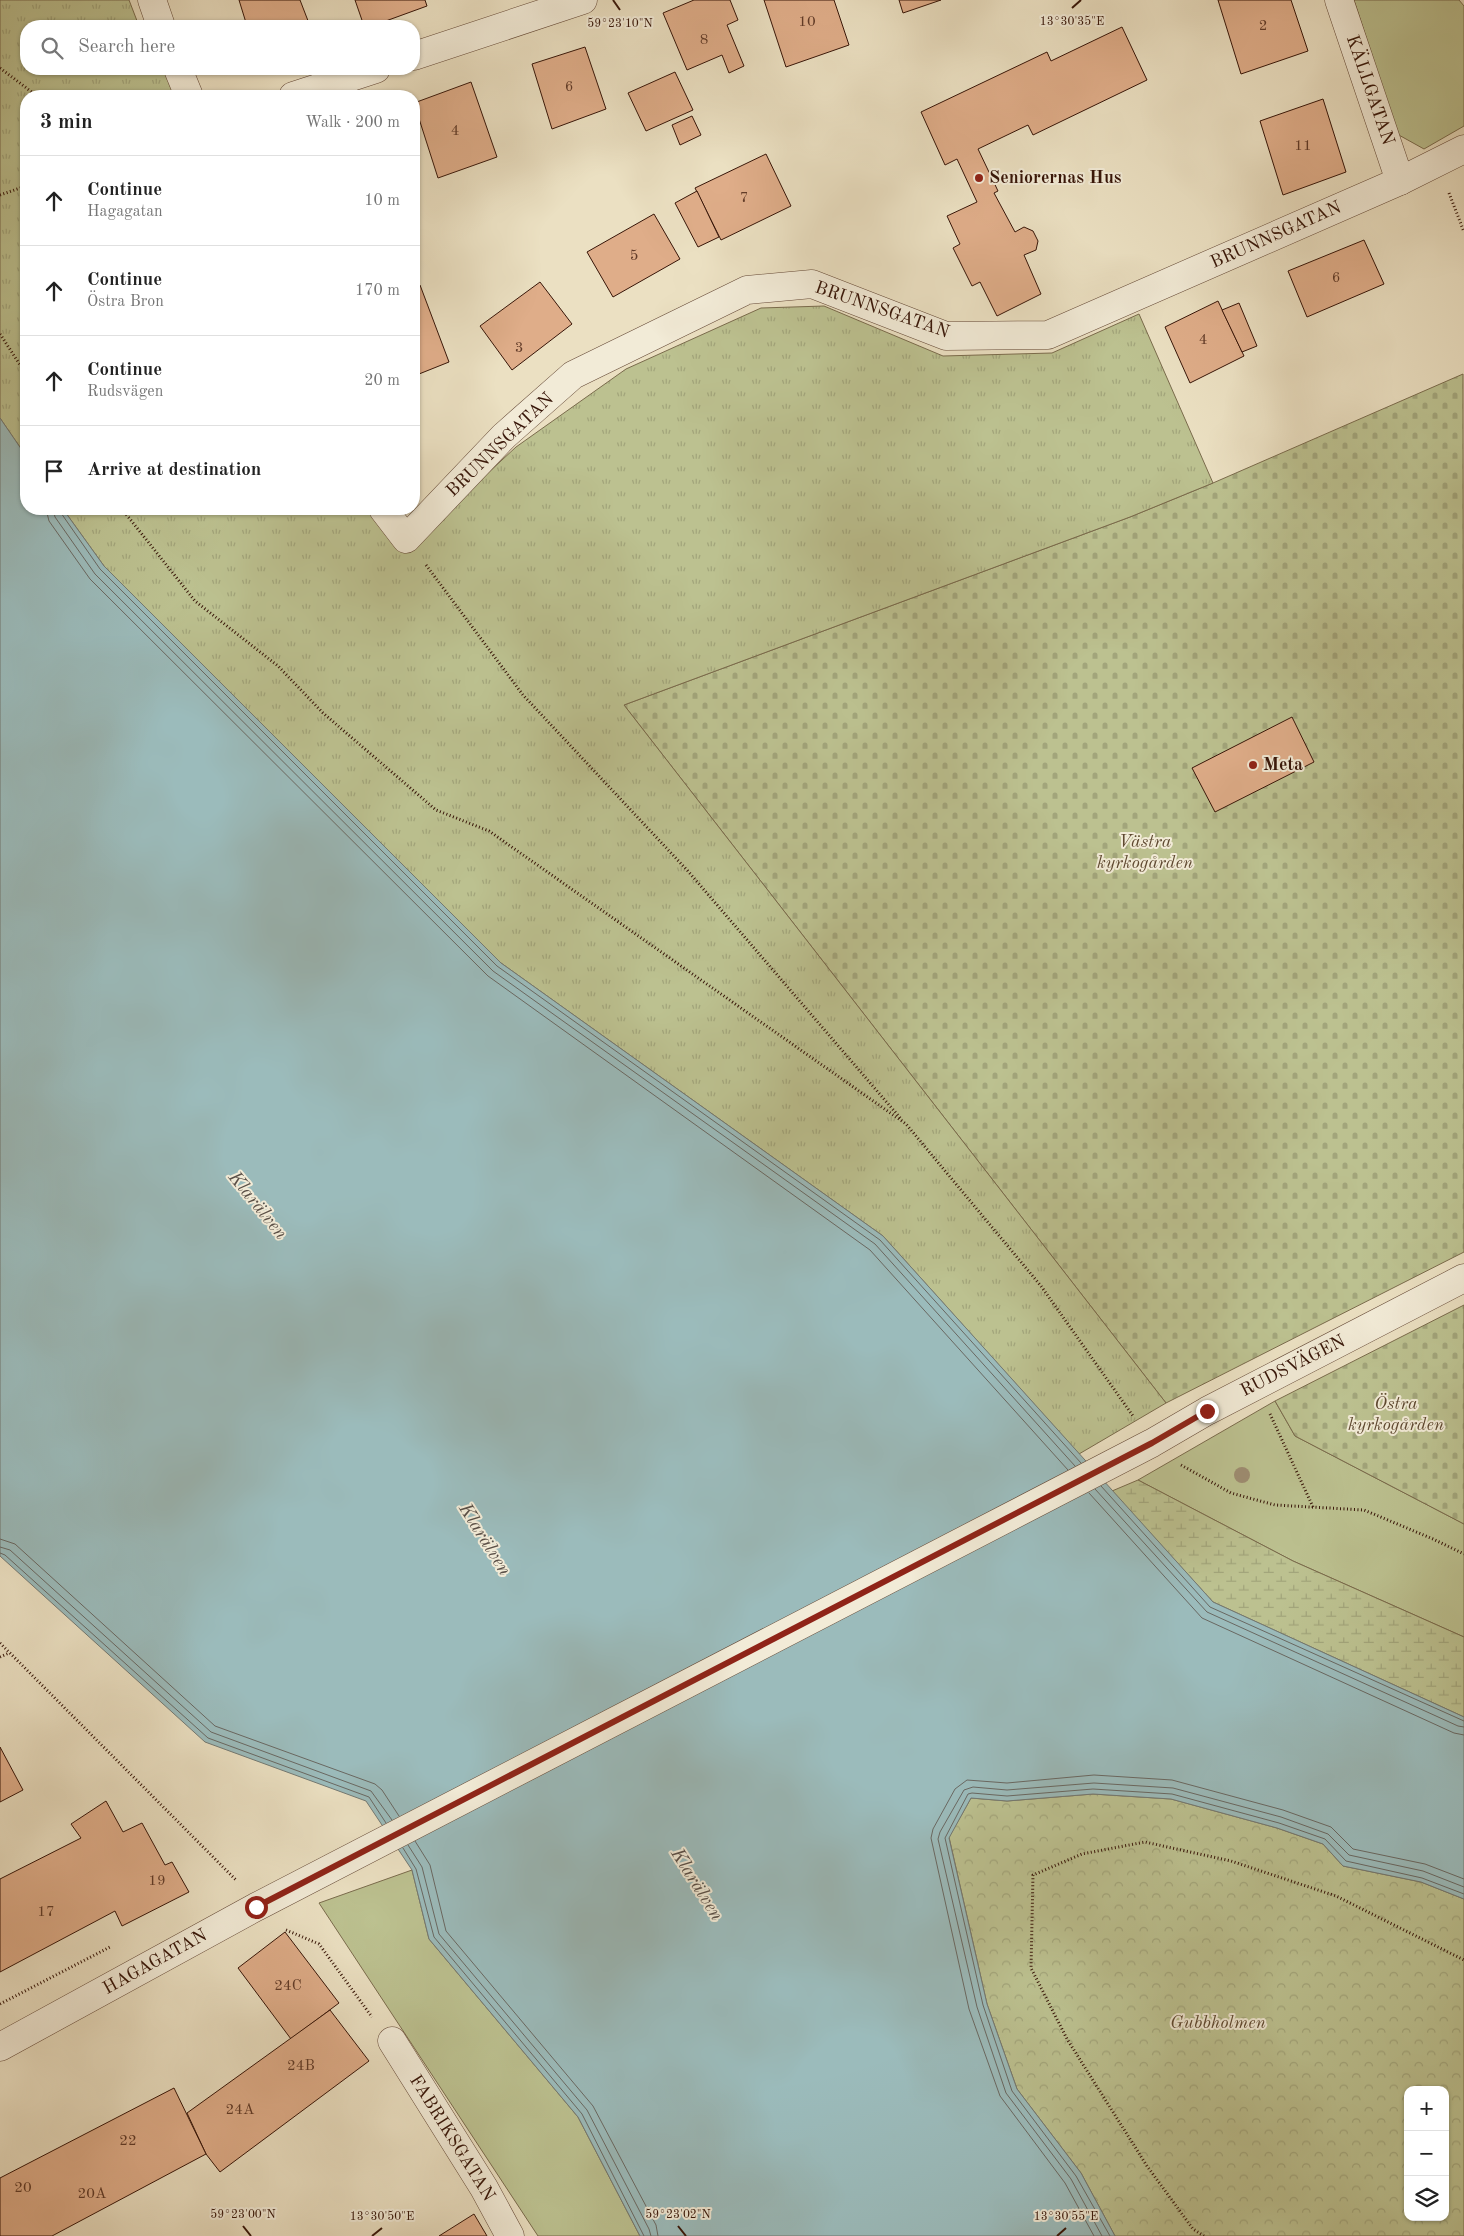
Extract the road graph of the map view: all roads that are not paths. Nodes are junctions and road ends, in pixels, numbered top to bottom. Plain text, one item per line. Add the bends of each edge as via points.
1 (152, 0) edge
2 (582, 0) edge
3 (1339, 0) edge
4 (160, 20) edge
5 (420, 54) edge
6 (180, 75) edge
7 (358, 75) edge
8 (187, 90) edge
9 (311, 90) edge
10 (1464, 149) edge
11 (1400, 181) junction
12 (388, 515) edge
13 (1464, 1278) edge
14 (310, 1878) joint
15 (392, 2041) road end
16 (0, 2047) edge
17 (510, 2236) edge

1 - 4 street
2 - 5 street
3 - 11 street, KÄLLGATAN
6 - 8 street
7 - 9 street
10 - 11 street, BRUNNSGATAN
11 - 12 street, BRUNNSGATAN via 1048,336 946,336 812,284 746,290 573,376 504,436 406,539
13 - 14 street, RUDSVÄGEN
14 - 16 street, HAGAGATAN
15 - 17 street, FABRIKSGATAN via 484,2188

